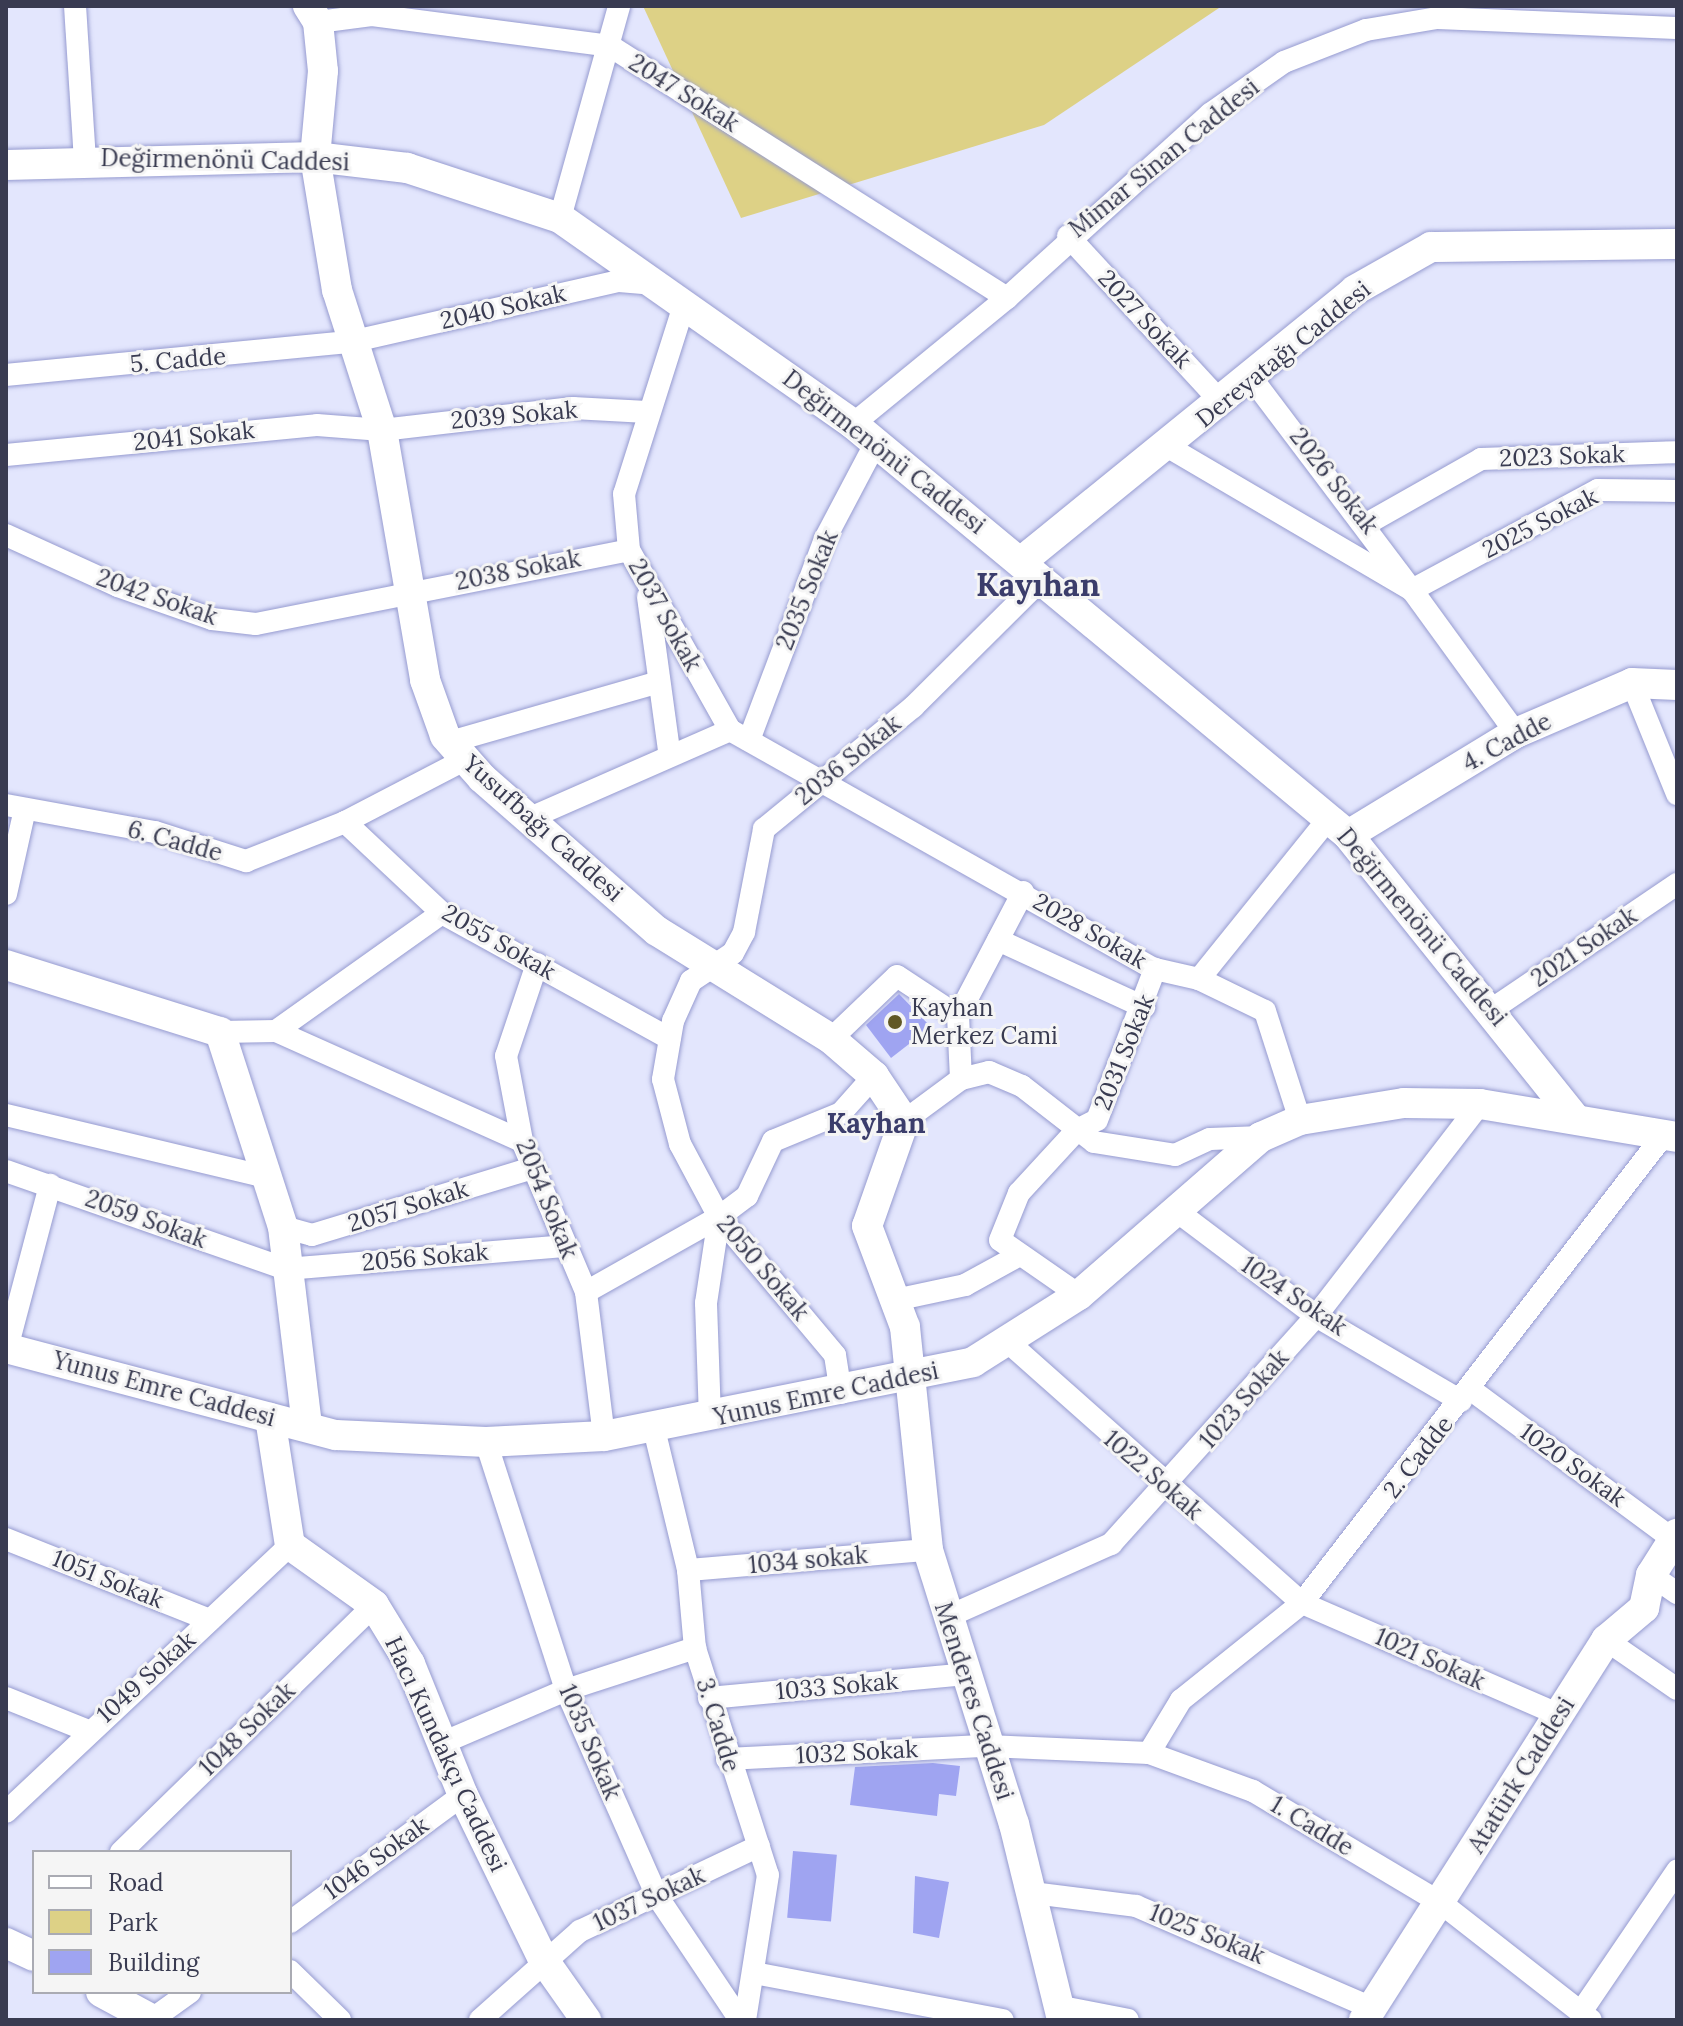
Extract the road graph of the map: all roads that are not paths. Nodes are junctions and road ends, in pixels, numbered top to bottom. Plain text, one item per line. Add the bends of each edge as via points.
1 (75, 6) edge
2 (619, 6) edge
3 (313, 14) edge
4 (1677, 28) edge
5 (610, 46) junction
6 (315, 157) junction
7 (85, 159) junction
8 (6, 165) edge
9 (560, 218) junction
10 (1068, 236) junction
11 (1677, 244) edge
12 (658, 284) junction
13 (1007, 298) junction
14 (685, 302) junction
15 (350, 342) junction
16 (6, 375) edge
17 (1250, 376) junction
18 (1221, 402) junction
19 (647, 412) junction
20 (382, 430) junction
21 (864, 434) junction
22 (1170, 448) junction
23 (1677, 452) edge
24 (6, 455) edge
25 (1677, 491) edge
26 (1368, 523) junction
27 (6, 535) edge
28 (629, 550) junction
29 (1032, 570) junction
30 (646, 583) junction
31 (1412, 590) junction
32 (408, 591) junction
33 (659, 682) junction
34 (1632, 683) junction
35 (1677, 685) edge
36 (1516, 733) junction
37 (740, 735) junction
38 (458, 750) junction
39 (669, 751) junction
40 (820, 783) junction
41 (1677, 794) edge
42 (16, 807) edge
43 (530, 818) junction
44 (345, 822) junction
45 (1339, 826) junction
46 (1677, 884) edge
47 (1023, 892) junction
48 (6, 894) edge
49 (442, 913) junction
50 (998, 940) junction
51 (537, 964) junction
52 (6, 965) edge
53 (709, 965) junction
54 (1155, 969) junction
55 (1199, 979) junction
56 (1144, 1007) junction
57 (1491, 1010) junction
58 (958, 1016) junction
59 (276, 1031) junction
60 (220, 1032) junction
61 (670, 1039) junction
62 (831, 1039) junction
63 (874, 1076) junction
64 (961, 1079) junction
65 (1480, 1104) junction
66 (6, 1115) edge
67 (1574, 1117) junction
68 (1300, 1120) junction
69 (904, 1121) junction
70 (1077, 1130) junction
71 (1261, 1137) junction
72 (1670, 1137) edge
73 (522, 1141) junction
74 (532, 1168) junction
75 (6, 1171) edge
76 (270, 1178) junction
77 (50, 1185) junction
78 (1174, 1209) junction
79 (719, 1217) junction
80 (283, 1227) junction
81 (564, 1246) junction
82 (1016, 1257) junction
83 (286, 1269) junction
84 (586, 1292) junction
85 (1079, 1295) junction
86 (895, 1300) junction
87 (1316, 1316) junction
88 (1008, 1342) junction
89 (6, 1349) edge
90 (907, 1378) junction
91 (841, 1393) junction
92 (1465, 1395) junction
93 (270, 1418) junction
94 (710, 1418) junction
95 (307, 1424) junction
96 (654, 1429) junction
97 (604, 1436) junction
98 (486, 1442) junction
99 (1167, 1489) junction
100 (1676, 1538) edge
101 (6, 1539) edge
102 (290, 1545) junction
103 (928, 1550) junction
104 (688, 1570) junction
105 (1651, 1575) junction
106 (1677, 1593) edge
107 (1302, 1603) junction
108 (374, 1605) junction
109 (947, 1617) junction
110 (210, 1620) junction
111 (1606, 1640) junction
112 (695, 1648) junction
113 (966, 1674) junction
114 (1677, 1689) edge
115 (566, 1690) junction
116 (6, 1698) edge
117 (709, 1698) junction
118 (1559, 1715) junction
119 (86, 1730) junction
120 (442, 1743) junction
121 (987, 1746) junction
122 (1149, 1753) junction
123 (727, 1759) junction
124 (463, 1795) junction
125 (6, 1812) edge
126 (759, 1846) junction
127 (123, 1850) edge
128 (1677, 1871) edge
129 (1033, 1893) junction
130 (657, 1896) junction
131 (1441, 1903) junction
132 (292, 1921) edge
133 (543, 1959) junction
134 (292, 1973) edge
135 (754, 1973) junction
136 (105, 1994) edge
137 (187, 1994) edge
138 (1062, 2013) edge
139 (1368, 2014) edge
140 (1586, 2016) edge
141 (152, 2020) edge
142 (340, 2020) edge
143 (480, 2020) edge
144 (586, 2020) edge
145 (742, 2020) edge
146 (1003, 2020) edge
147 (1128, 2020) edge

1 - 7 street
2 - 5 street
3 - 5 street, 2047 Sokak via 372,15
3 - 6 street, Yusufbağı Caddesi via 323,71
4 - 10 street, Mimar Sinan Caddesi via 1437,18 1366,30 1272,71
5 - 9 street
5 - 13 street, 2047 Sokak
6 - 7 street, Değirmenönü Caddesi
6 - 9 street, Değirmenönü Caddesi via 407,168
6 - 15 street, Yusufbağı Caddesi
7 - 8 street, Değirmenönü Caddesi
9 - 12 street, Değirmenönü Caddesi
10 - 13 street, Mimar Sinan Caddesi
10 - 18 street, 2027 Sokak
11 - 17 street, Dereyatağı Caddesi via 1431,247 1355,290
12 - 14 street, Değirmenönü Caddesi
12 - 15 street, 2040 Sokak via 619,281
13 - 21 street, Mimar Sinan Caddesi
14 - 19 street, 2037 Sokak
14 - 21 street, Değirmenönü Caddesi
15 - 16 street, 5. Cadde
15 - 20 street, Yusufbağı Caddesi
17 - 18 street, Dereyatağı Caddesi
17 - 26 street, 2026 Sokak
18 - 22 street, Dereyatağı Caddesi
19 - 20 street, 2039 Sokak via 542,410
19 - 28 street, 2037 Sokak via 624,494
20 - 24 street, 2041 Sokak via 317,425
20 - 32 street, Yusufbağı Caddesi
21 - 29 street, Değirmenönü Caddesi
21 - 37 street, 2035 Sokak
22 - 29 street, Dereyatağı Caddesi
22 - 31 street
23 - 26 street, 2023 Sokak via 1481,459
25 - 31 street, 2025 Sokak via 1598,490
26 - 31 street, 2026 Sokak
27 - 32 street, 2042 Sokak via 212,619 256,624
28 - 30 street, 2037 Sokak
28 - 32 street, 2038 Sokak
29 - 40 street, 2036 Sokak via 913,707
29 - 45 street, Değirmenönü Caddesi
30 - 33 street
30 - 37 street, 2037 Sokak
31 - 36 street, 2026 Sokak
32 - 38 street, Yusufbağı Caddesi via 425,680
33 - 38 street, 6. Cadde
33 - 39 street
34 - 35 street, 4. Cadde
34 - 36 street, 4. Cadde
34 - 41 street
36 - 45 street, 4. Cadde
37 - 39 street
37 - 40 street, 2037 Sokak
38 - 43 street, Yusufbağı Caddesi
38 - 44 street, 6. Cadde
39 - 43 street
40 - 47 street, 2028 Sokak
40 - 53 street, 2036 Sokak via 764,829 744,932 733,953
42 - 44 street, 6. Cadde via 155,832 246,861
42 - 48 street
43 - 53 street, Yusufbağı Caddesi via 657,931
44 - 49 street, 2055 Sokak
45 - 55 street
45 - 57 street, Değirmenönü Caddesi
46 - 57 street, 2021 Sokak
47 - 50 street
47 - 54 street, 2028 Sokak
49 - 51 street, 2055 Sokak
49 - 59 street
50 - 56 street
50 - 58 street
51 - 61 street, 2055 Sokak
51 - 73 street, 2054 Sokak via 506,1056
52 - 60 street
53 - 61 street, 2050 Sokak via 691,981
53 - 62 street, Yusufbağı Caddesi
54 - 55 street, 2028 Sokak
54 - 56 street, 2031 Sokak
55 - 68 street, 2028 Sokak via 1265,1011
56 - 70 street, 2031 Sokak via 1097,1120
57 - 67 street, Değirmenönü Caddesi
58 - 62 street via 897,976
58 - 64 street
59 - 60 street
59 - 73 street
60 - 76 street
61 - 79 street, 2050 Sokak via 663,1079 680,1144
62 - 63 street, Yusufbağı Caddesi
63 - 69 street, Yusufbağı Caddesi
63 - 79 street via 841,1113 773,1141 747,1196
64 - 69 street
64 - 70 street via 989,1072 1022,1086
65 - 67 street, Yunus Emre Caddesi
65 - 68 street, Yunus Emre Caddesi via 1404,1103
65 - 87 street, 1023 Sokak
66 - 76 street
67 - 72 street, Yunus Emre Caddesi
68 - 71 street, Yunus Emre Caddesi
69 - 86 street via 867,1226
70 - 71 street via 1094,1142 1175,1155 1210,1139
70 - 82 street, 2031 Sokak via 1019,1193 1000,1240
71 - 78 street, Yunus Emre Caddesi
72 - 92 street, 2. Cadde
73 - 74 street, 2054 Sokak
74 - 80 street, 2057 Sokak via 312,1235
74 - 81 street, 2054 Sokak
75 - 77 street, 2059 Sokak
76 - 80 street
77 - 83 street, 2059 Sokak
77 - 89 street
78 - 85 street, Yunus Emre Caddesi
78 - 87 street, 1024 Sokak
79 - 84 street
79 - 91 street, 2050 Sokak via 835,1355
79 - 94 street via 706,1303
80 - 83 street
81 - 83 street, 2056 Sokak
81 - 84 street, 2054 Sokak
82 - 85 street
82 - 86 street via 965,1285
83 - 95 street
84 - 97 street, 2054 Sokak
85 - 88 street, Yunus Emre Caddesi
86 - 90 street via 905,1327
87 - 92 street, 1024 Sokak
87 - 99 street, 1023 Sokak
88 - 90 street, Yunus Emre Caddesi via 973,1362
88 - 99 street, 1022 Sokak
89 - 93 street, Yunus Emre Caddesi
90 - 91 street, Yunus Emre Caddesi
90 - 103 street, Menderes Caddesi
91 - 94 street, Yunus Emre Caddesi
92 - 100 street, 1020 Sokak
92 - 107 street, 2. Cadde
93 - 95 street, Yunus Emre Caddesi
93 - 102 street
94 - 96 street, Yunus Emre Caddesi
95 - 98 street, Yunus Emre Caddesi via 336,1435
96 - 97 street, Yunus Emre Caddesi
96 - 104 street, 3. Cadde
97 - 98 street, Yunus Emre Caddesi
98 - 115 street, 1035 Sokak
99 - 107 street, 1022 Sokak
99 - 109 street, 1023 Sokak via 1111,1544
100 - 105 street, Atatürk Caddesi
101 - 110 street, 1051 Sokak
102 - 108 street, Hacı Kundakçı Caddesi
102 - 110 street, 1049 Sokak
103 - 104 street, 1034 sokak
103 - 109 street, Menderes Caddesi
104 - 112 street, 3. Cadde
105 - 106 street
105 - 111 street, Atatürk Caddesi via 1644,1608
107 - 118 street, 1021 Sokak
107 - 122 street, 2. Cadde via 1181,1700
108 - 120 street, Hacı Kundakçı Caddesi via 410,1664
108 - 127 street, 1048 Sokak
109 - 113 street, Menderes Caddesi
110 - 119 street, 1049 Sokak
111 - 114 street
111 - 118 street, Atatürk Caddesi
112 - 115 street
112 - 117 street, 3. Cadde
113 - 117 street, 1033 Sokak
113 - 121 street, Menderes Caddesi
115 - 120 street
115 - 130 street, 1035 Sokak
116 - 119 street
117 - 123 street, 3. Cadde
118 - 131 street, Atatürk Caddesi
119 - 125 street, 1049 Sokak
120 - 124 street, Hacı Kundakçı Caddesi
121 - 122 street, 1. Cadde
121 - 123 street, 1032 Sokak
121 - 129 street, Menderes Caddesi
122 - 131 street, 1. Cadde via 1253,1791
123 - 126 street, 3. Cadde
124 - 132 street, 1046 Sokak
124 - 133 street, Hacı Kundakçı Caddesi
126 - 130 street, 1037 Sokak
126 - 135 street, 3. Cadde via 768,1875
128 - 140 street
129 - 138 street, Menderes Caddesi
129 - 139 street, 1025 Sokak via 1136,1906
130 - 133 street, 1037 Sokak via 580,1931
130 - 145 street, 1035 Sokak
131 - 139 street, Atatürk Caddesi
131 - 140 street, 1. Cadde
133 - 143 street, 1037 Sokak
133 - 144 street, Hacı Kundakçı Caddesi
134 - 142 street
135 - 145 street, 3. Cadde
135 - 146 street
136 - 141 street
137 - 141 street
138 - 147 street

